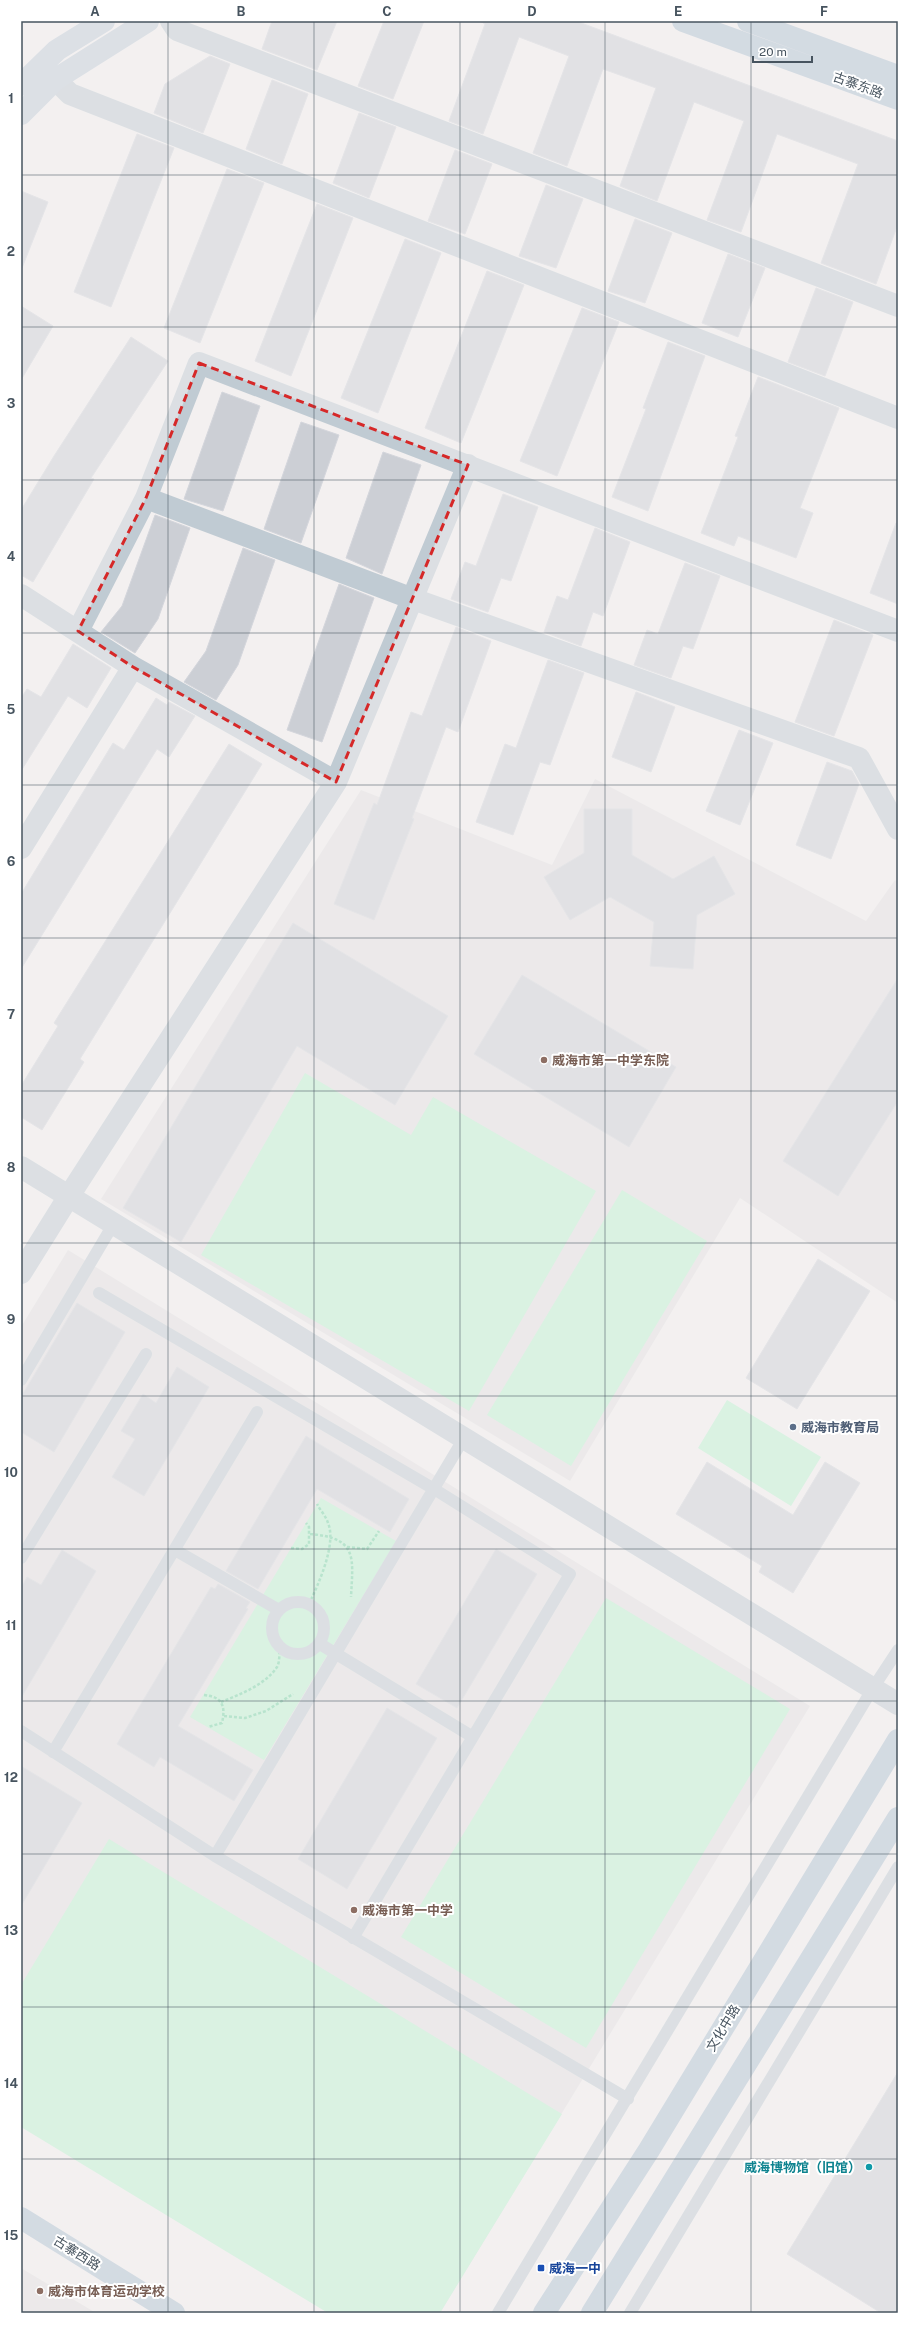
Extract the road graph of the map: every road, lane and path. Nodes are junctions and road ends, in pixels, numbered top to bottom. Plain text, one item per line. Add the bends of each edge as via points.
1 (104, 21) edge
2 (148, 21) edge
3 (171, 21) edge
4 (683, 21) edge
5 (748, 21) edge
6 (48, 72) junction
7 (898, 76) edge
8 (21, 85) edge
9 (898, 99) edge
10 (21, 114) edge
11 (898, 306) edge
12 (898, 418) edge
13 (468, 465) junction
14 (146, 498) junction
15 (21, 595) edge
16 (413, 599) junction
17 (78, 631) junction
18 (898, 631) edge
19 (133, 667) junction
20 (336, 782) junction
21 (898, 829) edge
22 (21, 848) edge
23 (21, 1166) edge
24 (69, 1196) junction
25 (114, 1223) junction
26 (21, 1273) edge
27 (99, 1293) dead end
28 (146, 1354) dead end
29 (21, 1380) edge
30 (257, 1412) dead end
31 (464, 1438) junction
32 (434, 1489) junction
33 (317, 1504) dead end
34 (306, 1523) dead end
35 (378, 1531) dead end
36 (310, 1534) junction
37 (330, 1536) junction
38 (347, 1547) junction
39 (291, 1548) dead end
40 (175, 1550) junction
41 (21, 1558) edge
42 (310, 1604) junction
43 (279, 1610) junction
44 (357, 1618) junction
45 (320, 1644) junction
46 (280, 1648) junction
47 (898, 1650) edge
48 (336, 1654) junction
49 (872, 1688) junction
50 (312, 1694) junction
51 (204, 1695) dead end
52 (221, 1702) junction
53 (898, 1704) edge
54 (224, 1716) junction
55 (208, 1728) dead end
56 (21, 1731) edge
57 (473, 1737) junction
58 (898, 1740) edge
59 (53, 1752) junction
60 (898, 1818) edge
61 (215, 1856) junction
62 (898, 1867) edge
63 (354, 1938) junction
64 (628, 2099) junction
65 (21, 2218) edge
66 (174, 2313) edge
67 (498, 2313) edge
68 (544, 2313) edge
69 (592, 2313) edge
70 (630, 2313) edge

1 - 6 main road via 57,50
2 - 6 main road
3 - 11 street via 177,30
4 - 9 main road, 古寨东路
5 - 7 main road, 古寨东路
6 - 8 main road
6 - 10 main road
6 - 12 street via 70,94
13 - 14 street via 199,363
13 - 16 street
13 - 18 street
14 - 16 street
14 - 17 street
15 - 17 street
16 - 20 street
16 - 21 street via 860,758
17 - 19 street
19 - 20 street
19 - 22 street
20 - 24 street
23 - 24 street
24 - 25 street
24 - 26 street
25 - 29 lane
25 - 31 street
27 - 32 lane
28 - 41 lane
30 - 40 lane
31 - 32 lane
31 - 49 street
32 - 44 lane
32 - 57 lane via 570,1574
33 - 37 path via 329,1524
34 - 36 path
35 - 38 path via 366,1549
36 - 37 path
36 - 39 path via 309,1544 302,1549
37 - 38 path
37 - 42 path via 327,1556
38 - 44 path via 353,1563 350,1602
40 - 43 lane
40 - 59 lane
42 - 43 lane via 293,1602
42 - 45 lane via 317,1610 324,1626 324,1636
43 - 46 lane via 274,1617 272,1629
44 - 48 lane
45 - 46 lane via 313,1650 296,1655
45 - 48 lane
46 - 52 path via 278,1666 248,1692
47 - 49 lane
48 - 50 lane
48 - 57 lane
49 - 53 street
49 - 64 lane
50 - 54 path via 296,1692 266,1711 245,1718
50 - 61 lane
51 - 52 path via 214,1696
52 - 54 path
54 - 55 path via 222,1723
56 - 59 lane
57 - 63 lane
58 - 68 main road, 文化中路 via 653,2143
59 - 61 lane
60 - 69 main road
61 - 63 lane
62 - 70 lane
63 - 64 lane
64 - 67 lane
65 - 66 main road, 古寨西路

